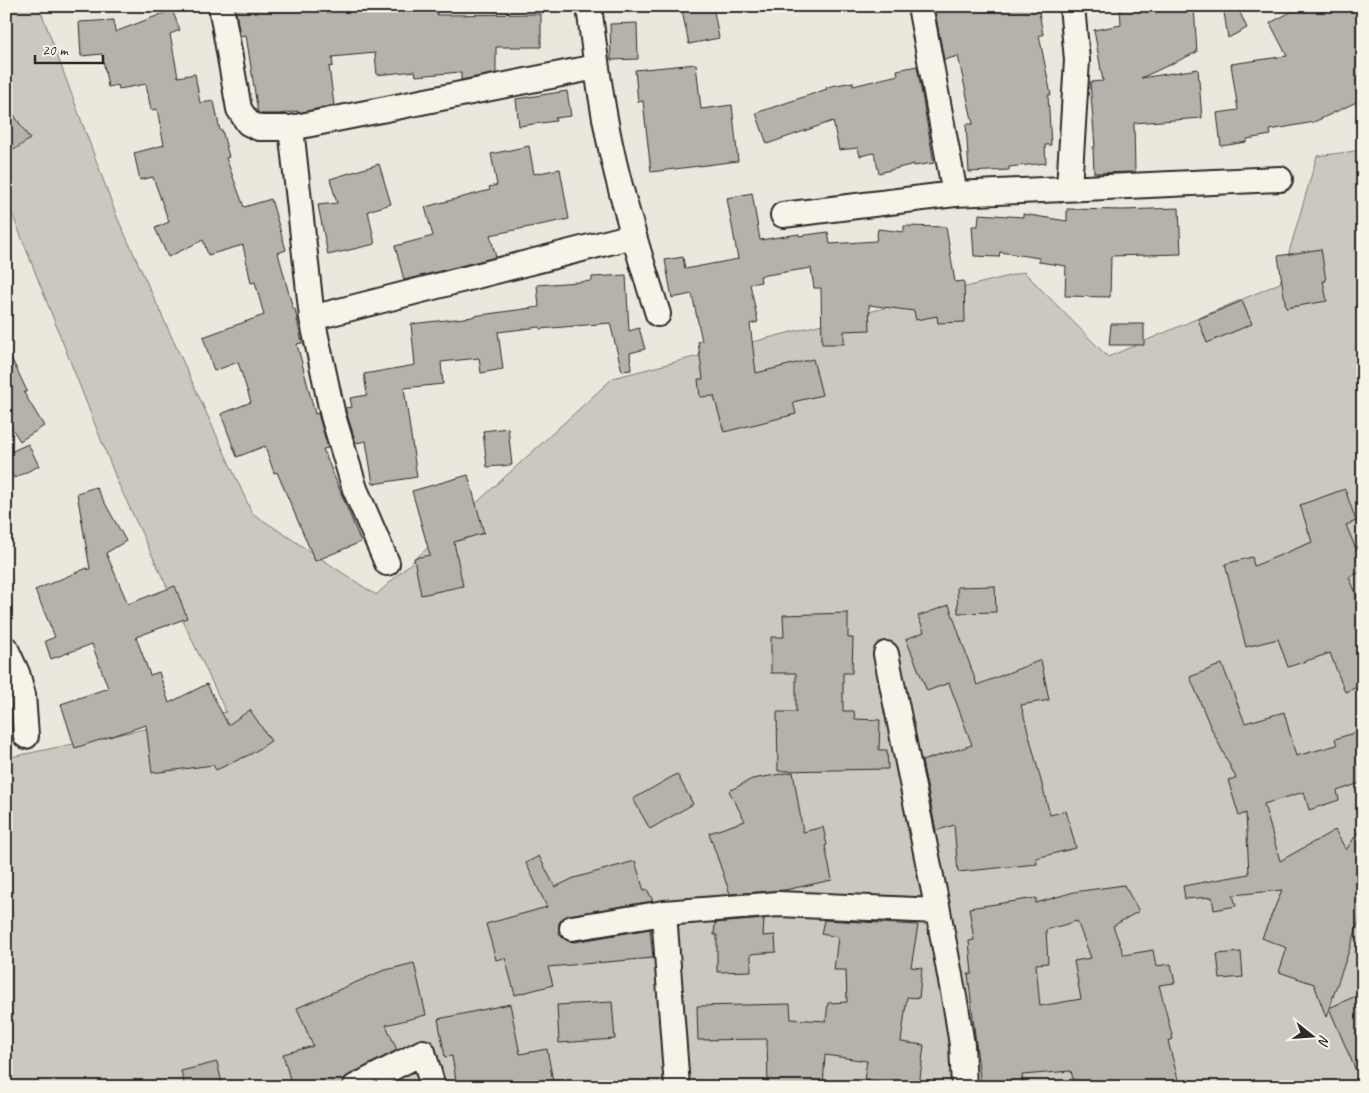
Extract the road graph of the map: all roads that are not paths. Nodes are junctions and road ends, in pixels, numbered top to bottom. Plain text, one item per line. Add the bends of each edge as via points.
1 (221, 6) edge
2 (589, 6) edge
3 (920, 6) edge
4 (1072, 6) edge
5 (596, 67) junction
6 (291, 128) junction
7 (1280, 179) dead end
8 (1069, 188) junction
9 (955, 194) junction
10 (783, 215) dead end
11 (634, 236) junction
12 (658, 314) dead end
13 (312, 318) junction
14 (387, 563) dead end
15 (6, 649) edge
16 (886, 654) dead end
17 (26, 736) dead end
18 (938, 911) junction
19 (664, 913) junction
20 (572, 928) dead end
21 (355, 1087) edge
22 (433, 1087) edge
23 (676, 1087) edge
24 (964, 1087) edge

1 - 6 street via 239,110 253,126
2 - 5 street
3 - 9 street
4 - 8 street via 1077,60
5 - 6 street
5 - 11 street via 612,153
6 - 13 street
7 - 8 street
8 - 9 street
9 - 10 street
11 - 12 street
11 - 13 street
13 - 14 street via 344,455
15 - 17 street via 23,695
16 - 18 street
18 - 19 street via 779,904
18 - 24 street via 962,1045
19 - 20 street
19 - 23 street
21 - 22 street via 423,1052

